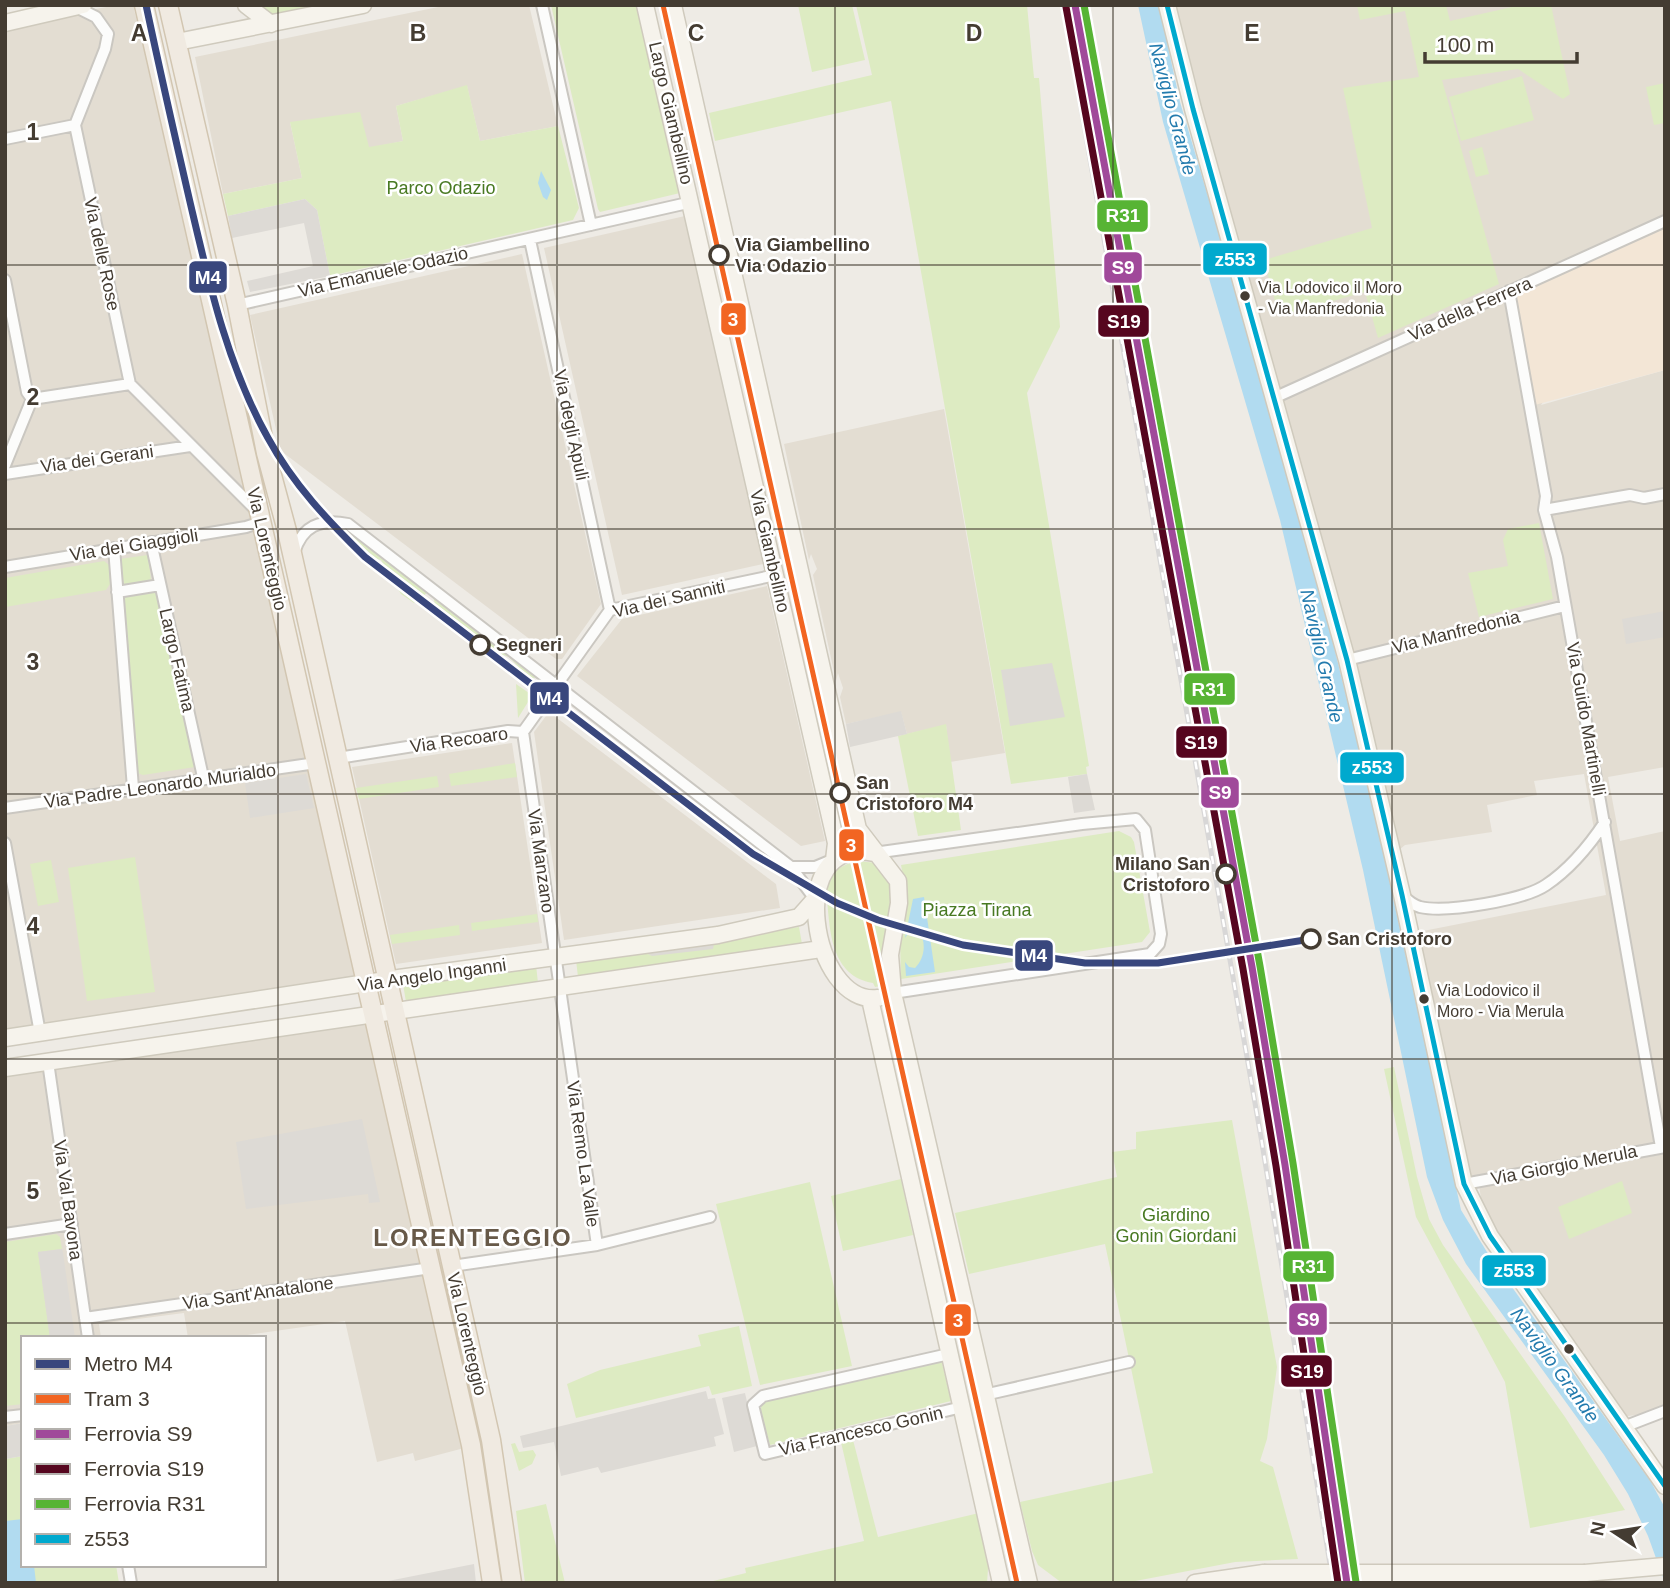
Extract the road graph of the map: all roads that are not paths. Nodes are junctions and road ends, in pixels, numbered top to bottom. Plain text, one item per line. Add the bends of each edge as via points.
1 (145, 5) edge
2 (169, 5) edge
3 (246, 5) edge
4 (363, 5) edge
5 (542, 5) edge
6 (645, 5) edge
7 (673, 5) edge
8 (1167, 5) edge
9 (80, 6) edge
10 (54, 9) edge
11 (5, 23) edge
12 (271, 24) junction
13 (177, 42) junction
14 (75, 125) junction
15 (5, 139) edge
16 (716, 197) joint
17 (692, 202) junction
18 (1665, 221) edge
19 (591, 225) junction
20 (530, 240) junction
21 (5, 280) edge
22 (1509, 291) junction
23 (237, 305) junction
24 (214, 309) junction
25 (130, 384) junction
26 (254, 388) junction
27 (233, 392) junction
28 (1276, 397) junction
29 (32, 399) junction
30 (190, 446) junction
31 (5, 465) edge
32 (5, 474) edge
33 (1665, 494) edge
34 (1544, 510) junction
35 (260, 517) junction
36 (283, 518) junction
37 (151, 542) junction
38 (114, 548) junction
39 (292, 557) junction
40 (5, 567) edge
41 (776, 575) junction
42 (160, 585) junction
43 (117, 592) junction
44 (1565, 606) junction
45 (610, 610) junction
46 (313, 654) junction
47 (292, 659) junction
48 (1347, 660) junction
49 (556, 684) junction
50 (523, 732) junction
51 (338, 758) junction
52 (316, 763) junction
53 (203, 777) junction
54 (133, 788) junction
55 (5, 808) edge
56 (1605, 822) junction
57 (5, 843) edge
58 (874, 853) junction
59 (361, 860) junction
60 (834, 860) junction
61 (339, 865) junction
62 (791, 866) junction
63 (815, 900) junction
64 (1408, 906) junction
65 (821, 949) junction
66 (555, 957) junction
67 (388, 980) junction
68 (366, 984) junction
69 (559, 989) junction
70 (893, 993) junction
71 (870, 999) junction
72 (395, 1013) junction
73 (374, 1014) junction
74 (40, 1033) junction
75 (5, 1038) edge
76 (48, 1062) junction
77 (5, 1068) edge
78 (412, 1088) junction
79 (392, 1093) junction
80 (1663, 1147) edge
81 (1464, 1184) junction
82 (710, 1217) dead end
83 (72, 1224) junction
84 (5, 1234) edge
85 (597, 1245) junction
86 (452, 1266) junction
87 (431, 1268) junction
88 (85, 1318) junction
89 (88, 1336) edge
90 (950, 1354) junction
91 (1129, 1362) dead end
92 (985, 1395) junction
93 (961, 1407) junction
94 (1665, 1411) edge
95 (1626, 1426) junction
96 (1665, 1486) edge
97 (1665, 1566) edge
98 (492, 1583) edge
99 (512, 1583) edge
100 (1001, 1583) edge
101 (1029, 1583) edge
102 (1195, 1583) edge

1 - 24 main road, Via Lorenteggio
2 - 13 main road, Via Lorenteggio
3 - 12 street
4 - 12 street
5 - 19 street
6 - 17 street, Largo Giambellino
7 - 16 street, Largo Giambellino
8 - 28 street via 1192,109
9 - 10 street
9 - 14 street via 96,17 108,34
10 - 11 street
12 - 13 street
13 - 23 main road, Via Lorenteggio
14 - 15 street
14 - 25 street, Via delle Rose
16 - 58 street, Via Giambellino via 858,829
17 - 19 street, Largo Giambellino
17 - 41 street, Via Giambellino
18 - 22 street, Via della Ferrera
19 - 20 street, Largo Giambellino
20 - 23 street, Via Emanuele Odazio
20 - 45 street, Via degli Apuli
21 - 29 street
22 - 28 street, Via della Ferrera
22 - 34 street, Via Guido Martinelli via 1546,496
23 - 24 main road
23 - 26 main road, Via Lorenteggio
24 - 27 main road, Via Lorenteggio
25 - 29 street
25 - 30 street
26 - 27 main road
26 - 36 main road, Via Lorenteggio
27 - 35 main road, Via Lorenteggio
28 - 48 street
29 - 31 street
30 - 32 street, Via dei Gerani
30 - 35 street
33 - 34 street via 1630,495
34 - 44 street, Via Guido Martinelli
35 - 36 main road
35 - 37 street, Via dei Giaggioli
35 - 47 main road, Via Lorenteggio
36 - 39 main road, Via Lorenteggio
37 - 38 street, Via dei Giaggioli
37 - 42 street, Largo Fatima
38 - 40 street, Via dei Giaggioli
38 - 43 street
39 - 46 main road, Via Lorenteggio
39 - 49 street via 298,538 316,523 348,524
41 - 45 street, Via dei Sanniti
41 - 60 street, Via Giambellino via 836,846
42 - 43 street
42 - 53 street, Largo Fatima
43 - 54 street
44 - 48 street, Via Manfredonia
44 - 56 street, Via Guido Martinelli
45 - 49 street, Via dei Sanniti
46 - 47 main road
46 - 51 main road, Via Lorenteggio
47 - 52 main road, Via Lorenteggio
48 - 64 street
49 - 50 street, Via Recoaro
49 - 62 street
50 - 51 street, Via Recoaro
50 - 66 street, Via Manzano
51 - 59 main road, Via Lorenteggio
52 - 53 street, Via Padre Leonardo Murialdo
52 - 61 main road, Via Lorenteggio
53 - 54 street, Via Padre Leonardo Murialdo
54 - 55 street, Via Padre Leonardo Murialdo
56 - 64 street via 1566,868 1530,894 1444,908
56 - 80 street, Via Guido Martinelli
57 - 74 street
58 - 60 street via 849,851
58 - 70 street via 893,872 900,892 891,944
58 - 70 street via 1136,819 1145,830 1161,934 1150,954
59 - 61 main road
59 - 67 main road, Via Lorenteggio
60 - 62 street via 815,867
60 - 63 street
61 - 68 main road, Via Lorenteggio
62 - 63 street
63 - 65 street
63 - 66 street, Via Angelo Inganni via 799,917 759,928
64 - 81 street
65 - 69 street, Via Angelo Inganni
65 - 71 street via 839,979
66 - 67 street, Via Angelo Inganni
66 - 69 street, Via Manzano
67 - 68 street, Via Angelo Inganni
67 - 72 main road, Via Lorenteggio
68 - 73 main road, Via Lorenteggio
68 - 74 street, Via Angelo Inganni
69 - 72 street, Via Angelo Inganni
69 - 85 street, Via Remo La Valle
70 - 71 street
70 - 92 street
71 - 90 street, Via Francesco Gonin
72 - 73 street, Via Angelo Inganni
72 - 78 main road, Via Lorenteggio
73 - 76 street, Via Angelo Inganni
73 - 79 main road, Via Lorenteggio
74 - 75 street, Via Angelo Inganni
74 - 76 street
76 - 77 street, Via Angelo Inganni
76 - 83 street, Via Val Bavona
78 - 79 street
78 - 86 main road, Via Lorenteggio
79 - 87 main road, Via Lorenteggio
80 - 81 street, Via Giorgio Merula
81 - 95 street via 1490,1236
82 - 85 street, Via Remo La Valle
83 - 84 street
83 - 88 street, Via Val Bavona
85 - 86 street
86 - 99 main road, Via Lorenteggio via 491,1440
87 - 88 street, Via Sant'Anatalone
87 - 98 main road, Via Lorenteggio via 471,1445
88 - 89 street, Via Val Bavona
90 - 93 street, Via Francesco Gonin
90 - 93 street, Via Francesco Gonin via 763,1396 753,1405 765,1454
91 - 92 street
92 - 101 street
93 - 100 street, Via Francesco Gonin
94 - 95 street
95 - 96 street
97 - 102 street, bridge via 1585,1573 1264,1573

